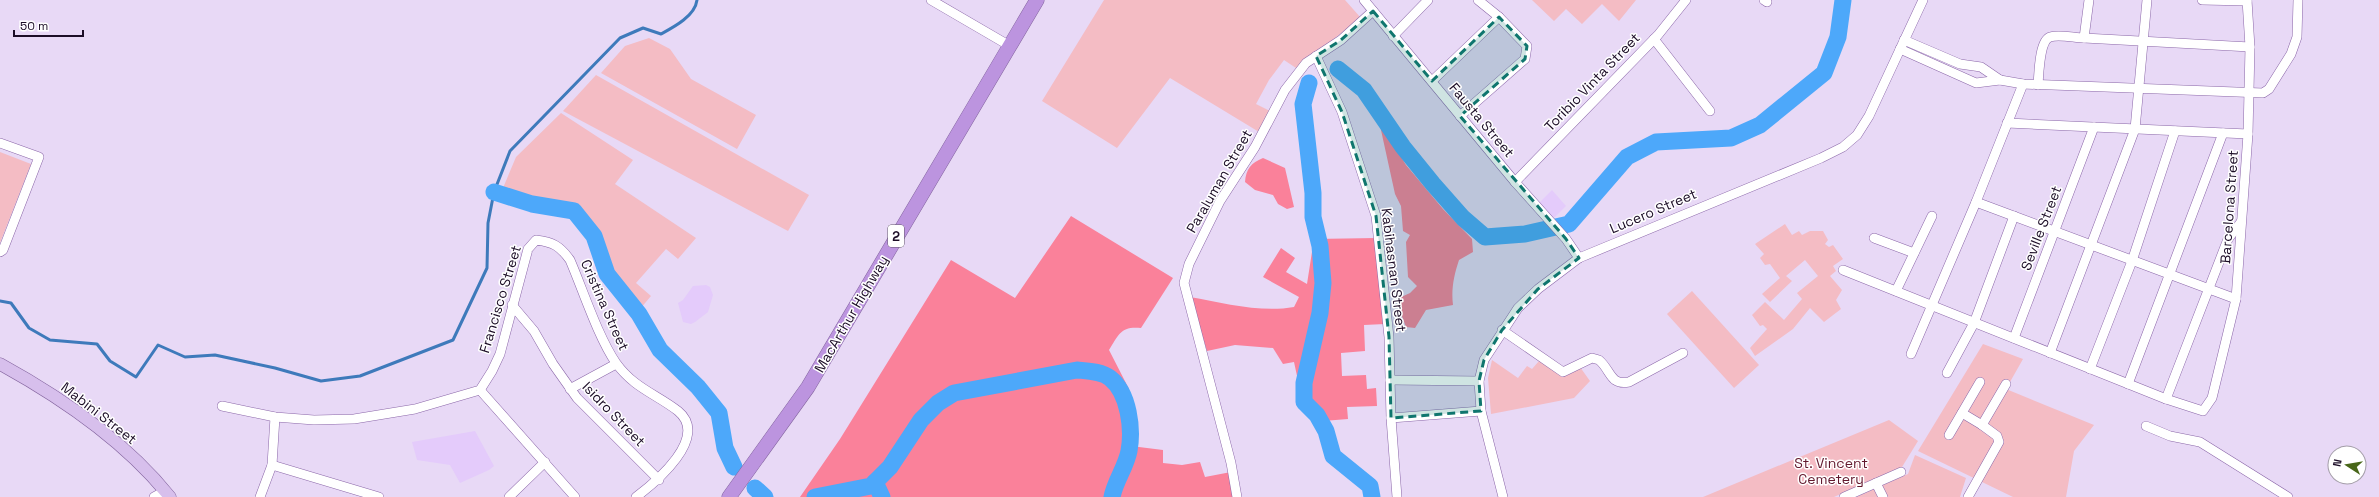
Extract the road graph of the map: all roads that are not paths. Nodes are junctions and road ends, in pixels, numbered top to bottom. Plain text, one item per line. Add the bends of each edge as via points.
1 (931, 0) edge
2 (1037, 0) edge
3 (1364, 0) edge
4 (1428, 0) edge
5 (1478, 0) edge
6 (1686, 0) edge
7 (1923, 0) edge
8 (2089, 0) edge
9 (2147, 0) edge
10 (2202, 0) edge
11 (2298, 0) edge
12 (2247, 1) edge
13 (1374, 11) junction
14 (1499, 17) junction
15 (1393, 36) junction
16 (2084, 38) junction
17 (1654, 39) junction
18 (1904, 40) junction
19 (2142, 41) junction
20 (1010, 46) junction
21 (2250, 47) junction
22 (1900, 49) junction
23 (1316, 56) junction
24 (1971, 66) junction
25 (1967, 78) junction
26 (2000, 80) junction
27 (1432, 81) junction
28 (2023, 84) junction
29 (2038, 85) junction
30 (2137, 88) junction
31 (2249, 91) junction
32 (1710, 110) dead end
33 (1460, 116) junction
34 (2007, 123) junction
35 (2094, 127) junction
36 (2135, 129) junction
37 (2175, 131) junction
38 (2223, 133) junction
39 (2248, 134) junction
40 (0, 143) edge
41 (1515, 182) junction
42 (1976, 202) junction
43 (1932, 216) dead end
44 (2014, 216) junction
45 (2241, 222) junction
46 (2054, 231) junction
47 (1874, 238) dead end
48 (536, 240) joint
49 (2091, 246) junction
50 (0, 252) edge
51 (1914, 253) junction
52 (1579, 258) junction
53 (2132, 261) junction
54 (1843, 270) dead end
55 (2170, 276) junction
56 (2209, 290) junction
57 (1896, 291) junction
58 (2236, 299) junction
59 (1932, 304) junction
60 (512, 305) junction
61 (1974, 323) junction
62 (1502, 330) junction
63 (2014, 338) junction
64 (1683, 353) dead end
65 (2050, 353) junction
66 (1911, 354) dead end
67 (0, 364) edge
68 (616, 364) junction
69 (2090, 369) junction
70 (1947, 373) dead end
71 (1390, 380) junction
72 (1479, 381) junction
73 (1980, 382) dead end
74 (2006, 384) dead end
75 (2128, 384) junction
76 (570, 389) junction
77 (480, 390) junction
78 (2166, 399) junction
79 (222, 406) dead end
80 (1481, 412) junction
81 (1962, 413) junction
82 (275, 417) junction
83 (1391, 418) junction
84 (1982, 425) junction
85 (2146, 426) dead end
86 (1949, 435) dead end
87 (545, 462) junction
88 (272, 465) junction
89 (1901, 472) dead end
90 (659, 480) junction
91 (1876, 483) junction
92 (167, 494) edge
93 (154, 497) edge
94 (260, 497) edge
95 (379, 497) edge
96 (509, 497) edge
97 (576, 497) edge
98 (636, 497) edge
99 (729, 497) edge
100 (1237, 497) edge
101 (1397, 497) edge
102 (1504, 497) edge
103 (1844, 497) edge
104 (1883, 497) edge
105 (1968, 497) edge
106 (2288, 497) edge

1 - 20 street
2 - 20 highway, MacArthur Highway / 2
3 - 13 street, Fausta Street
4 - 15 street
5 - 14 street
6 - 17 street, Toribio Vinta Street
7 - 18 street, Lucero Street
8 - 16 street
9 - 19 street
10 - 12 street
11 - 31 street via 2297,37 2291,54 2269,89 2263,93
12 - 21 street, Barcelona Street
13 - 15 street, Fausta Street
13 - 23 street, Paraluman Street via 1341,40
14 - 27 street
14 - 33 street via 1527,46 1525,59
15 - 27 street, Fausta Street
16 - 19 street
16 - 29 street via 2050,37 2045,41
17 - 32 street
17 - 41 street, Toribio Vinta Street
18 - 22 street, Lucero Street
18 - 24 street via 1960,64
19 - 21 street
19 - 30 street
20 - 99 highway, MacArthur Highway / 2 via 808,387
21 - 31 street, Barcelona Street
22 - 25 street
22 - 52 street, Lucero Street via 1869,116 1856,135 1843,147
23 - 71 street, Kabihasnan Street via 1342,112 1376,216 1388,330
23 - 100 street, Paraluman Street via 1306,63 1285,90 1256,148 1220,201 1189,264 1184,283 1231,463
24 - 25 street
24 - 26 street via 1981,67
25 - 26 street via 1976,82
26 - 28 street
27 - 33 street, Fausta Street
28 - 29 street
28 - 34 street
29 - 30 street
30 - 31 street
30 - 36 street
31 - 39 street, Barcelona Street
33 - 41 street, Fausta Street
34 - 35 street
34 - 42 street
35 - 36 street
35 - 46 street, Seville Street
36 - 37 street
36 - 49 street
37 - 38 street
37 - 53 street
38 - 39 street
38 - 55 street
39 - 45 street, Barcelona Street
40 - 50 street via 39,157 3,250
41 - 52 street, Fausta Street via 1566,239
42 - 44 street
42 - 59 street
43 - 51 street
44 - 46 street
44 - 61 street
45 - 56 street via 2228,239
45 - 58 street, Barcelona Street
46 - 49 street
46 - 63 street, Seville Street
47 - 51 street
48 - 60 street, Francisco Street via 528,249
48 - 68 street, Cristina Street via 556,244 570,260
49 - 53 street
49 - 65 street
51 - 57 street
52 - 62 street, Lucero Street via 1538,289 1518,308
53 - 55 street
53 - 69 street
54 - 57 street
55 - 56 street
55 - 75 street
56 - 58 street
56 - 78 street
57 - 59 street
58 - 78 street, Barcelona Street via 2212,398 2203,411
59 - 61 street
59 - 66 street
60 - 76 street, Isidro Street via 534,330
60 - 77 street, Francisco Street via 500,354
61 - 63 street
61 - 70 street
62 - 64 street via 1563,372 1592,358 1599,360 1616,382 1621,384
62 - 72 street, Lucero Street via 1484,360
63 - 65 street
65 - 69 street
67 - 92 main road, Mabini Street via 39,386 85,418 122,448
68 - 76 street
68 - 90 street, Cristina Street via 642,390 679,412 688,423 687,439 677,458
69 - 75 street
71 - 72 street
71 - 83 street, Kabihasnan Street
72 - 80 street, Lucero Street
73 - 81 street
74 - 84 street
75 - 78 street
76 - 90 street, Isidro Street
77 - 82 street via 415,409 354,418 314,420
77 - 87 street
79 - 82 street
80 - 83 street
80 - 102 street, Lucero Street
81 - 84 street
81 - 86 street
82 - 88 street
83 - 101 street, Kabihasnan Street
84 - 105 street via 1997,436 1999,442
85 - 106 street via 2170,436 2200,442
87 - 96 street
87 - 97 street
88 - 94 street
88 - 95 street
89 - 91 street
90 - 98 street
91 - 103 street
91 - 104 street
92 - 93 street

